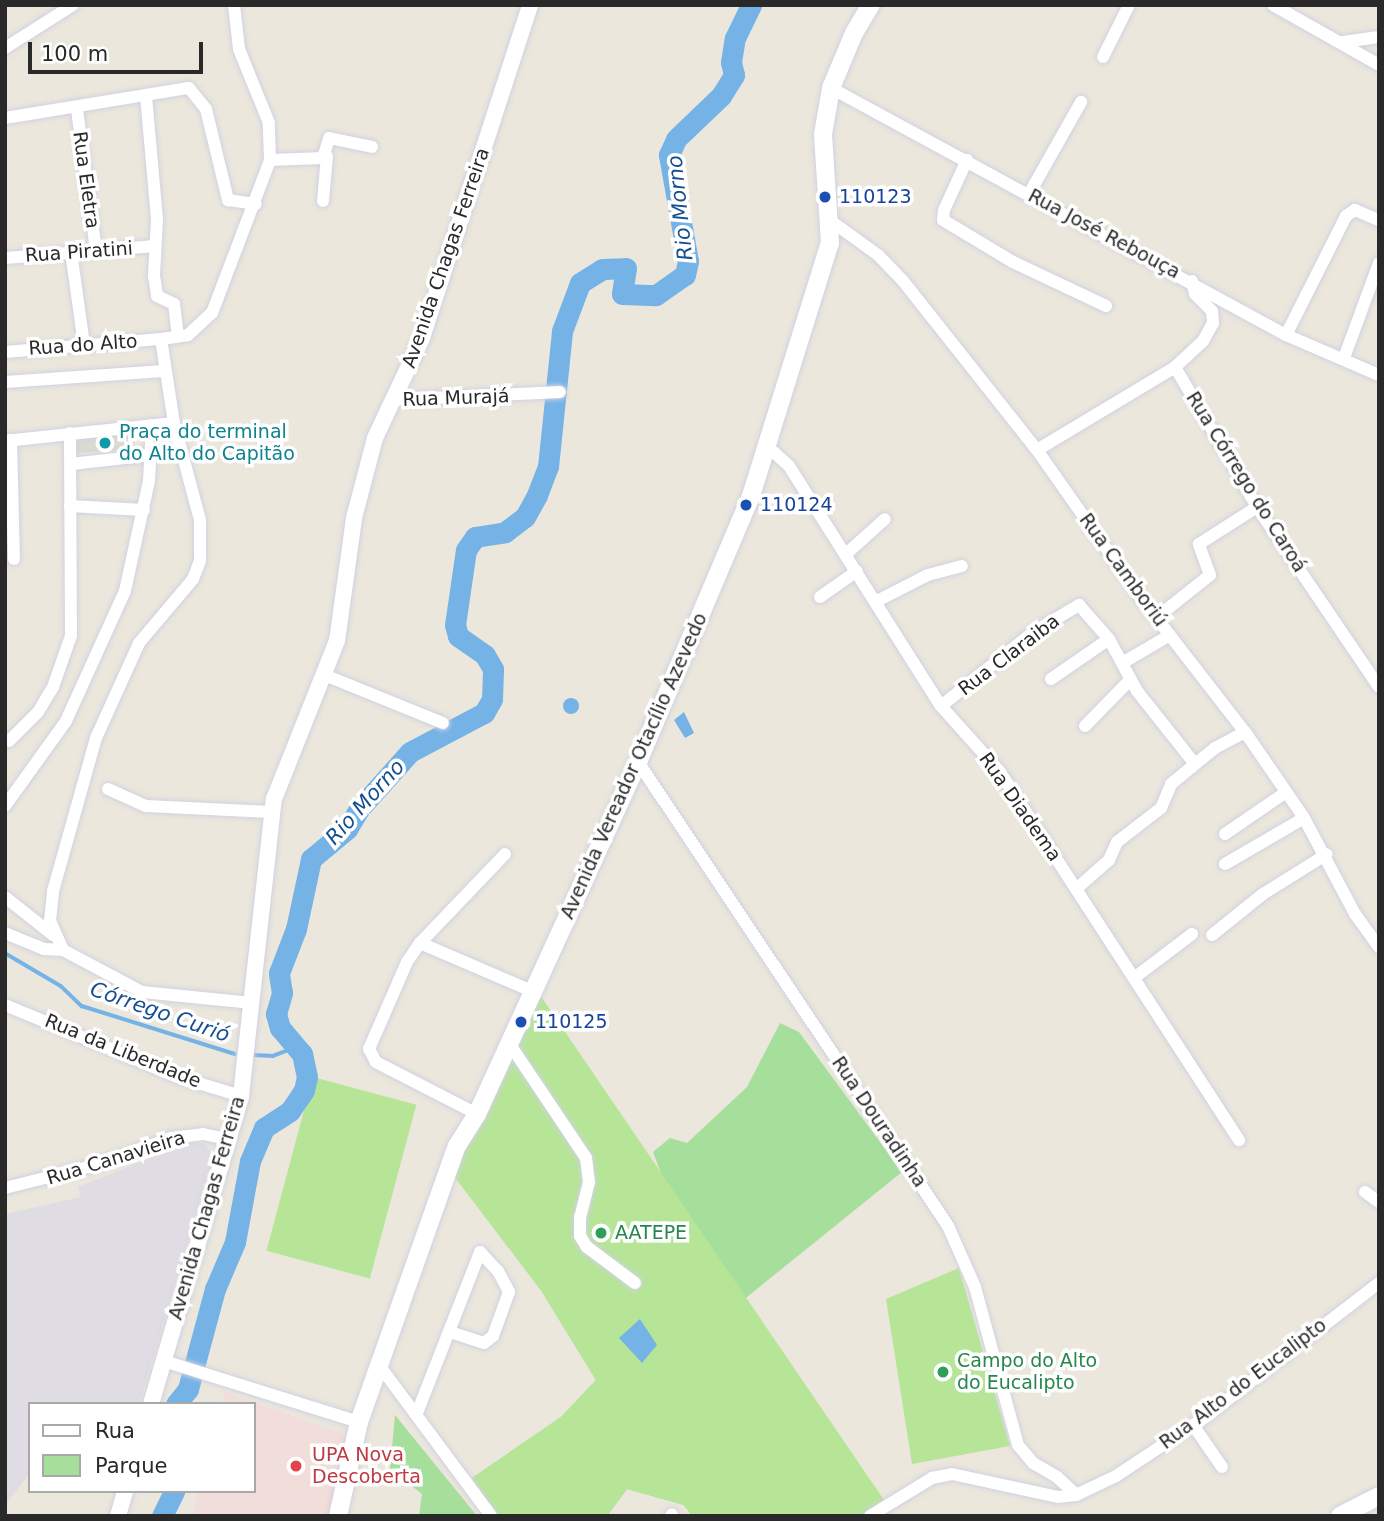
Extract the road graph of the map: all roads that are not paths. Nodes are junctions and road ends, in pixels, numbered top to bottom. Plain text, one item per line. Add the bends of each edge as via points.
1 (73, 5) edge
2 (234, 5) edge
3 (530, 5) edge
4 (871, 5) edge
5 (1129, 5) edge
6 (1273, 5) edge
7 (1379, 37) edge
8 (1343, 42) junction
9 (5, 48) edge
10 (1103, 57) dead end
11 (1379, 65) edge
12 (831, 89) junction
13 (146, 96) junction
14 (1081, 102) dead end
15 (77, 110) junction
16 (5, 118) edge
17 (372, 147) dead end
18 (327, 156) junction
19 (270, 160) junction
20 (967, 160) junction
21 (1029, 194) junction
22 (323, 201) dead end
23 (256, 205) junction
24 (1379, 220) edge
25 (831, 221) junction
26 (153, 246) junction
27 (96, 250) junction
28 (71, 252) junction
29 (5, 258) edge
30 (1379, 264) edge
31 (1192, 281) junction
32 (1106, 306) dead end
33 (1286, 335) junction
34 (178, 336) junction
35 (161, 339) junction
36 (84, 344) junction
37 (5, 352) edge
38 (1344, 358) junction
39 (1175, 367) junction
40 (164, 371) junction
41 (1379, 375) edge
42 (5, 382) edge
43 (560, 392) dead end
44 (391, 400) junction
45 (174, 423) junction
46 (152, 425) junction
47 (71, 433) junction
48 (8, 441) edge
49 (768, 447) junction
50 (1037, 450) junction
51 (151, 454) junction
52 (71, 464) junction
53 (69, 506) junction
54 (1257, 507) junction
55 (144, 510) junction
56 (884, 519) dead end
57 (846, 554) junction
58 (14, 559) dead end
59 (962, 566) dead end
60 (857, 571) junction
61 (820, 597) dead end
62 (875, 602) junction
63 (1156, 618) junction
64 (1170, 635) junction
65 (1109, 639) junction
66 (1124, 662) junction
67 (329, 677) junction
68 (1051, 679) dead end
69 (1130, 680) junction
70 (1379, 687) edge
71 (941, 706) junction
72 (443, 723) dead end
73 (1085, 726) dead end
74 (1245, 732) junction
75 (9, 741) dead end
76 (638, 762) junction
77 (1194, 763) junction
78 (108, 789) dead end
79 (1286, 792) junction
80 (5, 806) edge
81 (271, 812) junction
82 (1304, 818) junction
83 (1225, 834) dead end
84 (505, 854) dead end
85 (1327, 854) junction
86 (1225, 864) dead end
87 (1076, 889) junction
88 (5, 897) edge
89 (5, 933) edge
90 (1192, 934) dead end
91 (53, 935) junction
92 (1212, 935) dead end
93 (420, 943) junction
94 (1379, 947) edge
95 (64, 950) junction
96 (1134, 978) junction
97 (533, 991) junction
98 (252, 1003) junction
99 (5, 1005) edge
100 (509, 1042) junction
101 (241, 1096) junction
102 (477, 1114) junction
103 (227, 1139) junction
104 (1239, 1140) dead end
105 (5, 1188) edge
106 (1365, 1192) dead end
107 (1379, 1202) edge
108 (635, 1283) dead end
109 (1379, 1283) edge
110 (450, 1332) junction
111 (169, 1363) junction
112 (379, 1365) junction
113 (152, 1402) edge
114 (417, 1413) junction
115 (359, 1422) junction
116 (1193, 1425) junction
117 (1222, 1467) dead end
118 (124, 1493) edge
119 (1076, 1495) junction
120 (1379, 1496) edge
121 (118, 1516) edge
122 (338, 1516) edge
123 (491, 1516) edge
124 (870, 1516) edge
125 (1340, 1516) edge

1 - 9 street
2 - 19 street via 239,49 269,123
3 - 44 street, Avenida Chagas Ferreira via 422,338
4 - 12 main road, Avenida Vereador Otacílio Azevedo
5 - 10 street
6 - 8 street
7 - 8 street
8 - 11 street
12 - 20 street, Rua José Rebouça
12 - 25 main road, Avenida Vereador Otacílio Azevedo via 824,134
13 - 15 street
13 - 23 street via 194,90 206,109 228,200
13 - 26 street via 157,220
14 - 21 street
15 - 16 street
15 - 27 street, Rua Eletra
17 - 18 street via 329,138
18 - 19 street
18 - 22 street
19 - 23 street
20 - 21 street, Rua José Rebouça
20 - 32 street via 943,220 1013,262
21 - 31 street, Rua José Rebouça
23 - 34 street via 212,313 197,330
24 - 33 street via 1355,210 1346,216
25 - 49 main road, Avenida Vereador Otacílio Azevedo via 821,276
25 - 50 street, Rua Camboriú via 878,255 903,281
26 - 27 street, Rua Piratini
26 - 34 street via 158,296 174,304
27 - 28 street, Rua Piratini
28 - 29 street, Rua Piratini
28 - 36 street
30 - 38 street
31 - 33 street, Rua José Rebouça
31 - 39 street via 1195,294 1212,311 1213,323 1203,341
33 - 38 street, Rua José Rebouça
34 - 35 street, Rua do Alto
35 - 36 street, Rua do Alto
35 - 40 street
36 - 37 street, Rua do Alto
38 - 41 street, Rua José Rebouça
39 - 50 street
39 - 54 street, Rua Córrego do Caroá
40 - 42 street
40 - 45 street
43 - 44 street, Rua Murajá
44 - 67 street, Avenida Chagas Ferreira via 375,438 354,518 345,606
45 - 46 street
45 - 91 street via 200,520 200,561 193,579 139,643 96,738 53,891
46 - 47 street
46 - 51 street
47 - 48 street
47 - 52 street
48 - 58 street
49 - 57 street, Rua Diadema via 789,466
49 - 76 main road, Avenida Vereador Otacílio Azevedo
50 - 63 street, Rua Camboriú
51 - 52 street
51 - 55 street
52 - 53 street
53 - 55 street
53 - 75 street via 71,636 64,662 38,712
54 - 63 street via 1199,544 1210,575
54 - 70 street, Rua Córrego do Caroá
55 - 80 street via 125,591 104,644 66,721
56 - 57 street
57 - 60 street, Rua Diadema
59 - 62 street via 928,575
60 - 61 street
60 - 62 street, Rua Diadema
62 - 71 street, Rua Diadema
63 - 64 street, Rua Camboriú
64 - 66 street
64 - 74 street, Rua Camboriú
65 - 66 street
65 - 68 street
65 - 71 street, Rua Claraiba via 1077,605 1032,633
66 - 69 street
67 - 72 street
67 - 81 street, Avenida Chagas Ferreira via 282,775
69 - 73 street
69 - 77 street
71 - 87 street, Rua Diadema via 1000,772
74 - 77 street
74 - 79 street, Rua Camboriú
76 - 97 main road, Avenida Vereador Otacílio Azevedo
76 - 119 street, Rua Douradinha via 948,1226 975,1287 1018,1445 1033,1463
77 - 87 street via 1171,784 1161,808 1117,842 1109,860
78 - 81 street via 146,806
79 - 82 street, Rua Camboriú
79 - 83 street
81 - 98 street, Avenida Chagas Ferreira
82 - 85 street, Rua Camboriú
82 - 86 street
84 - 93 street
85 - 92 street via 1263,894
85 - 94 street, Rua Camboriú via 1355,914
87 - 96 street, Rua Diadema
88 - 91 street via 32,923
89 - 95 street via 44,949
90 - 96 street
91 - 95 street
93 - 97 street
93 - 102 street via 378,1028 370,1058
95 - 98 street via 142,992
96 - 104 street, Rua Diadema
97 - 100 main road, Avenida Vereador Otacílio Azevedo
98 - 101 street, Avenida Chagas Ferreira
99 - 101 street, Rua da Liberdade via 178,1077
100 - 102 main road, Avenida Vereador Otacílio Azevedo
100 - 108 street via 586,1158 589,1182 580,1236 587,1247
101 - 103 street, Avenida Chagas Ferreira
102 - 112 main road, Avenida Vereador Otacílio Azevedo via 457,1146
103 - 105 street, Rua Canavieira via 203,1134 171,1138 100,1164
103 - 111 street, Avenida Chagas Ferreira
106 - 107 street
109 - 116 street, Rua Alto do Eucalipto
110 - 110 street via 467,1286 480,1252 509,1292 493,1336 484,1343
110 - 114 street
111 - 113 street, Avenida Chagas Ferreira
111 - 115 street
112 - 114 street
112 - 115 main road, Avenida Vereador Otacílio Azevedo
114 - 123 street
115 - 122 main road, Avenida Vereador Otacílio Azevedo
116 - 117 street
116 - 119 street, Rua Alto do Eucalipto
118 - 121 street
119 - 124 street, Rua Alto do Eucalipto via 1058,1497 952,1474 932,1478
120 - 125 main road

